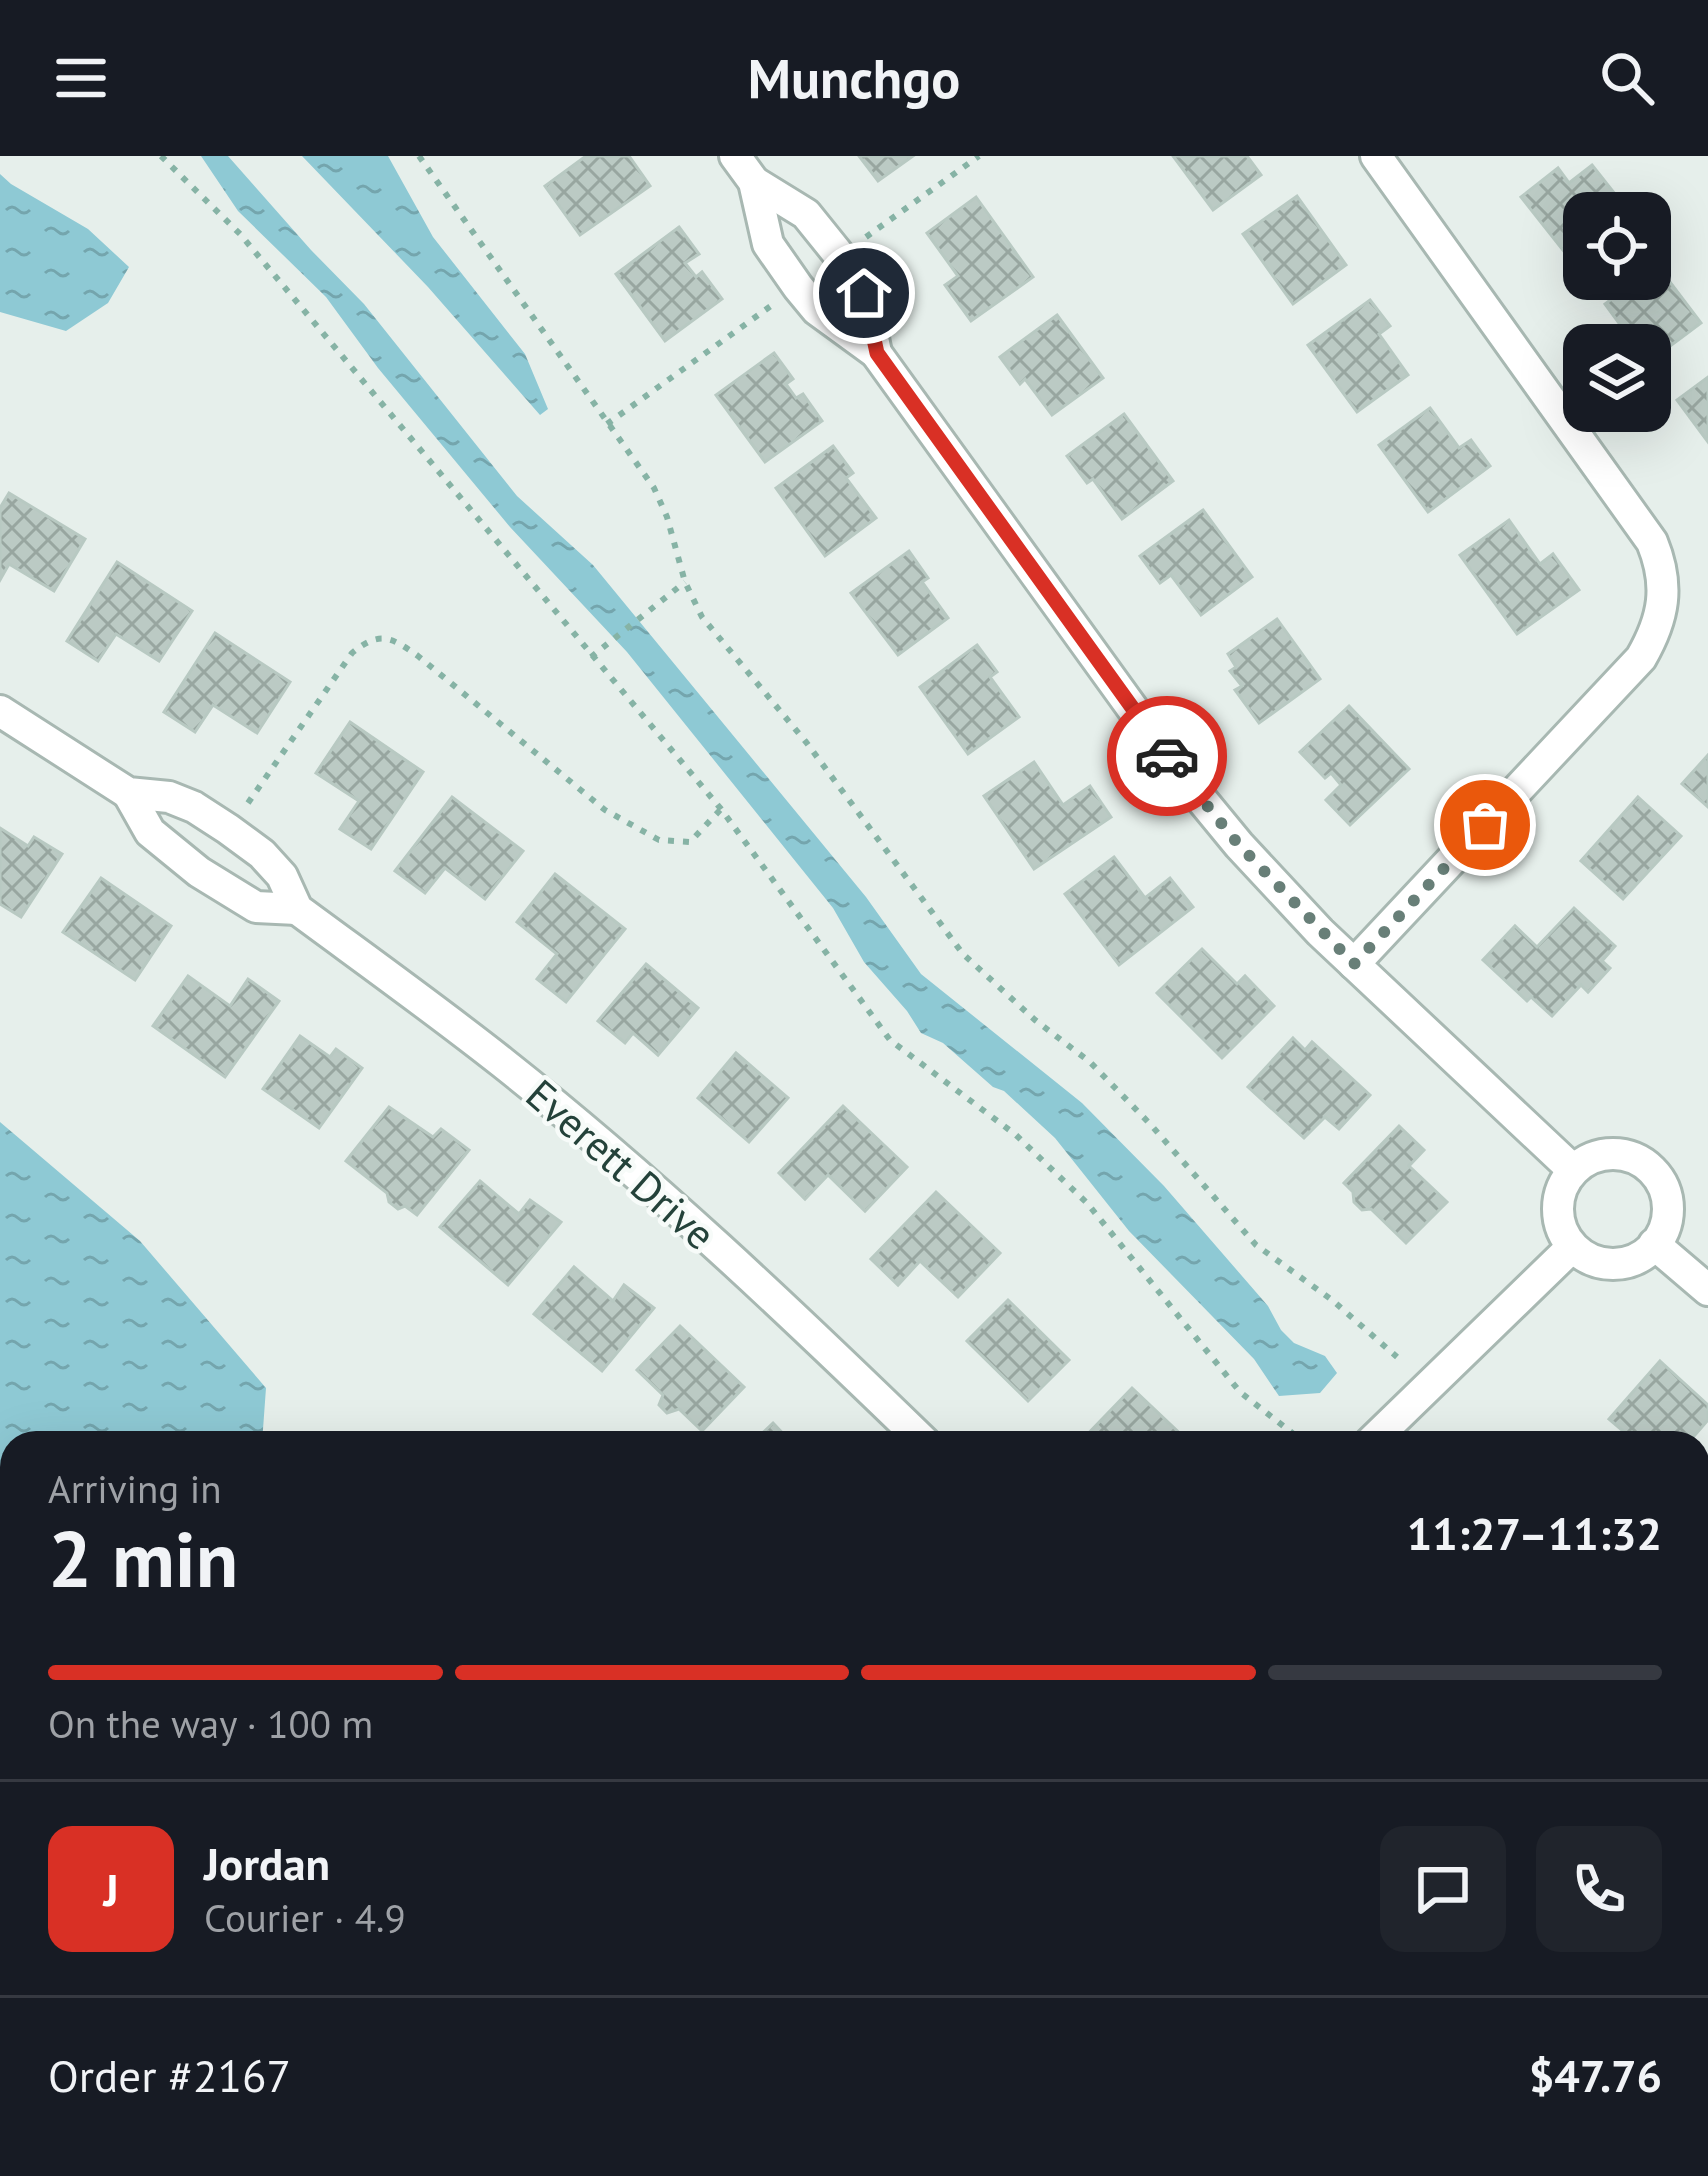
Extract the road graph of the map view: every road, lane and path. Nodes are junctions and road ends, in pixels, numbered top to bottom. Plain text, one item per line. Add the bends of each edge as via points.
1 (161, 156) edge
2 (419, 156) edge
3 (735, 156) edge
4 (1376, 156) edge
5 (754, 182) junction
6 (877, 353) junction
7 (685, 582) junction
8 (591, 657) junction
9 (0, 711) edge
10 (128, 793) junction
11 (721, 809) junction
12 (243, 810) dead end
13 (297, 909) junction
14 (1354, 964) junction
15 (1574, 1170) junction
16 (1654, 1244) junction
17 (1572, 1246) junction
18 (1708, 1290) edge
19 (1397, 1357) dead end
20 (912, 1431) edge
21 (1290, 1431) edge
22 (1382, 1431) edge

1 - 8 path via 240,235
2 - 7 path via 654,488
3 - 5 street
4 - 14 street via 1652,542 1665,596 1641,658
5 - 6 street via 768,244 798,287
5 - 6 street via 806,214 839,255 864,293
6 - 14 street via 1174,766
7 - 8 path
7 - 19 path via 702,617 963,953 1090,1062 1256,1245
8 - 11 path
9 - 10 street, Everett Drive
10 - 13 street, Everett Drive via 151,832 214,883 256,907
10 - 13 street, Everett Drive via 194,806 228,829 282,876
11 - 12 path via 690,842 659,840 605,810 418,656 384,638 352,653
11 - 21 path via 890,1040 987,1111 1073,1190 1240,1392
13 - 20 street, Everett Drive via 598,1142
14 - 15 street
15 - 16 street via 1619,1154 1651,1168 1668,1217
15 - 17 street via 1558,1203
16 - 17 street via 1638,1258 1605,1264
16 - 18 street
17 - 22 street

